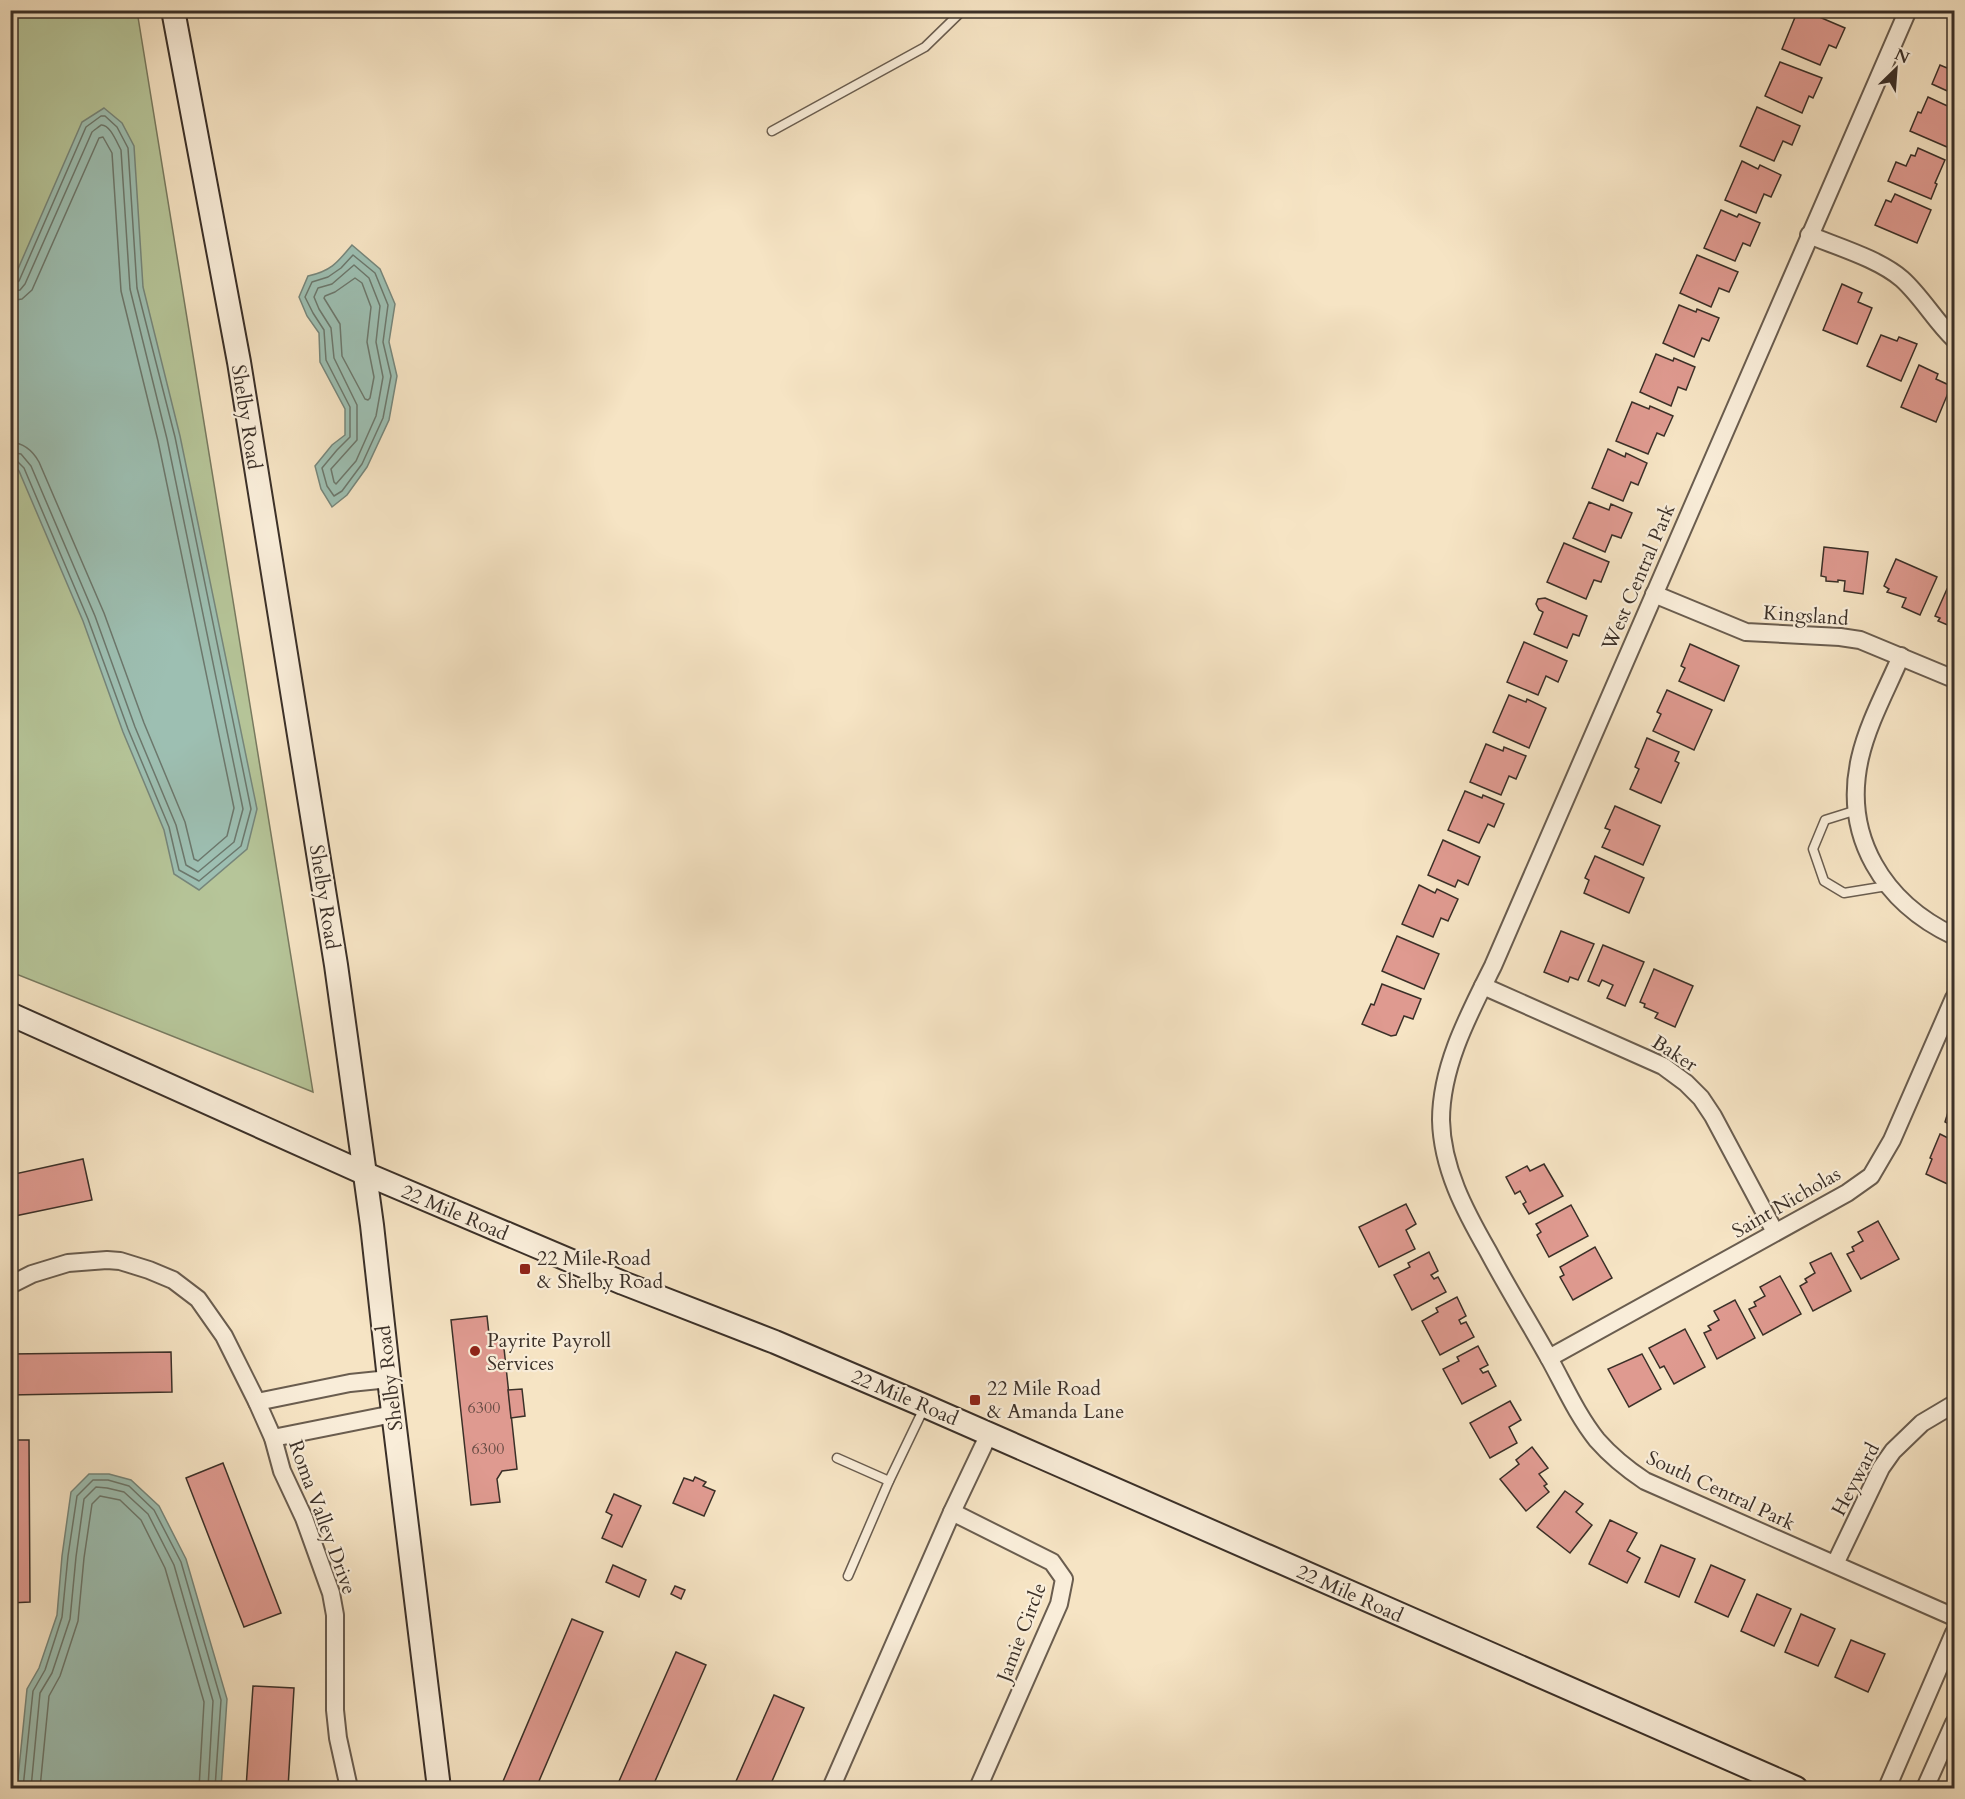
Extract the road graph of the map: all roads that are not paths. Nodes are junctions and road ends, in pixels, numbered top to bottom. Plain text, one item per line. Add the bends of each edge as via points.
1 (172, 10) edge
2 (963, 10) edge
3 (1908, 10) edge
4 (772, 131) dead end
5 (1809, 235) junction
6 (1954, 339) edge
7 (1654, 594) junction
8 (1902, 656) junction
9 (1954, 679) edge
10 (1857, 810) junction
11 (1887, 886) junction
12 (1954, 936) edge
13 (1483, 986) junction
14 (1954, 998) edge
15 (10, 1014) edge
16 (1448, 1169) joint
17 (366, 1174) junction
18 (1775, 1232) junction
19 (10, 1286) edge
20 (1549, 1359) junction
21 (389, 1379) junction
22 (257, 1401) junction
23 (1954, 1404) edge
24 (925, 1406) junction
25 (393, 1414) junction
26 (989, 1434) junction
27 (273, 1438) junction
28 (837, 1458) dead end
29 (889, 1481) junction
30 (952, 1512) junction
31 (1835, 1564) junction
32 (848, 1576) dead end
33 (1954, 1617) edge
34 (1954, 1633) edge
35 (1954, 1723) edge
36 (349, 1788) edge
37 (439, 1788) edge
38 (831, 1788) edge
39 (978, 1788) edge
40 (1796, 1788) edge
41 (1887, 1788) edge
42 (1925, 1788) edge

1 - 17 street, Shelby Road via 239,362
2 - 4 lane via 925,46
3 - 5 street, West Central Park
5 - 6 street via 1892,271
5 - 7 street, West Central Park
7 - 8 street, Kingsland via 1746,632 1860,640
7 - 13 street, West Central Park
8 - 9 street, Kingsland
8 - 10 street via 1861,756
10 - 11 street via 1860,830
10 - 11 lane via 1825,820 1813,849 1824,881 1844,893
11 - 12 street via 1925,920
13 - 16 street, West Central Park via 1453,1054 1447,1078 1441,1119
13 - 18 street, Baker via 1648,1058 1686,1083 1713,1116
14 - 18 street, Saint Nicholas via 1892,1140 1871,1176
15 - 17 street, 22 Mile Road
16 - 20 street, South Central Park via 1471,1221
17 - 21 street, Shelby Road
17 - 24 street, 22 Mile Road
18 - 20 street, Saint Nicholas
19 - 22 street, Roma Valley Drive via 32,1274 68,1263 107,1260 173,1280 198,1299 211,1316
20 - 31 street, South Central Park via 1597,1440 1627,1469 1645,1481
21 - 22 street
21 - 25 street, Shelby Road
22 - 27 street, Roma Valley Drive
23 - 31 street, Heyward via 1922,1423 1893,1451
24 - 26 street, 22 Mile Road
24 - 29 lane
25 - 27 street, Roma Valley Drive
25 - 37 street, Shelby Road
26 - 30 street
26 - 40 street, 22 Mile Road
27 - 36 street, Roma Valley Drive via 282,1471 331,1593 335,1616 335,1710
28 - 29 lane
29 - 32 lane
30 - 38 street
30 - 39 street, Jamie Circle via 1052,1562 1064,1579 1059,1604
31 - 33 street, South Central Park
34 - 41 street
35 - 42 street

